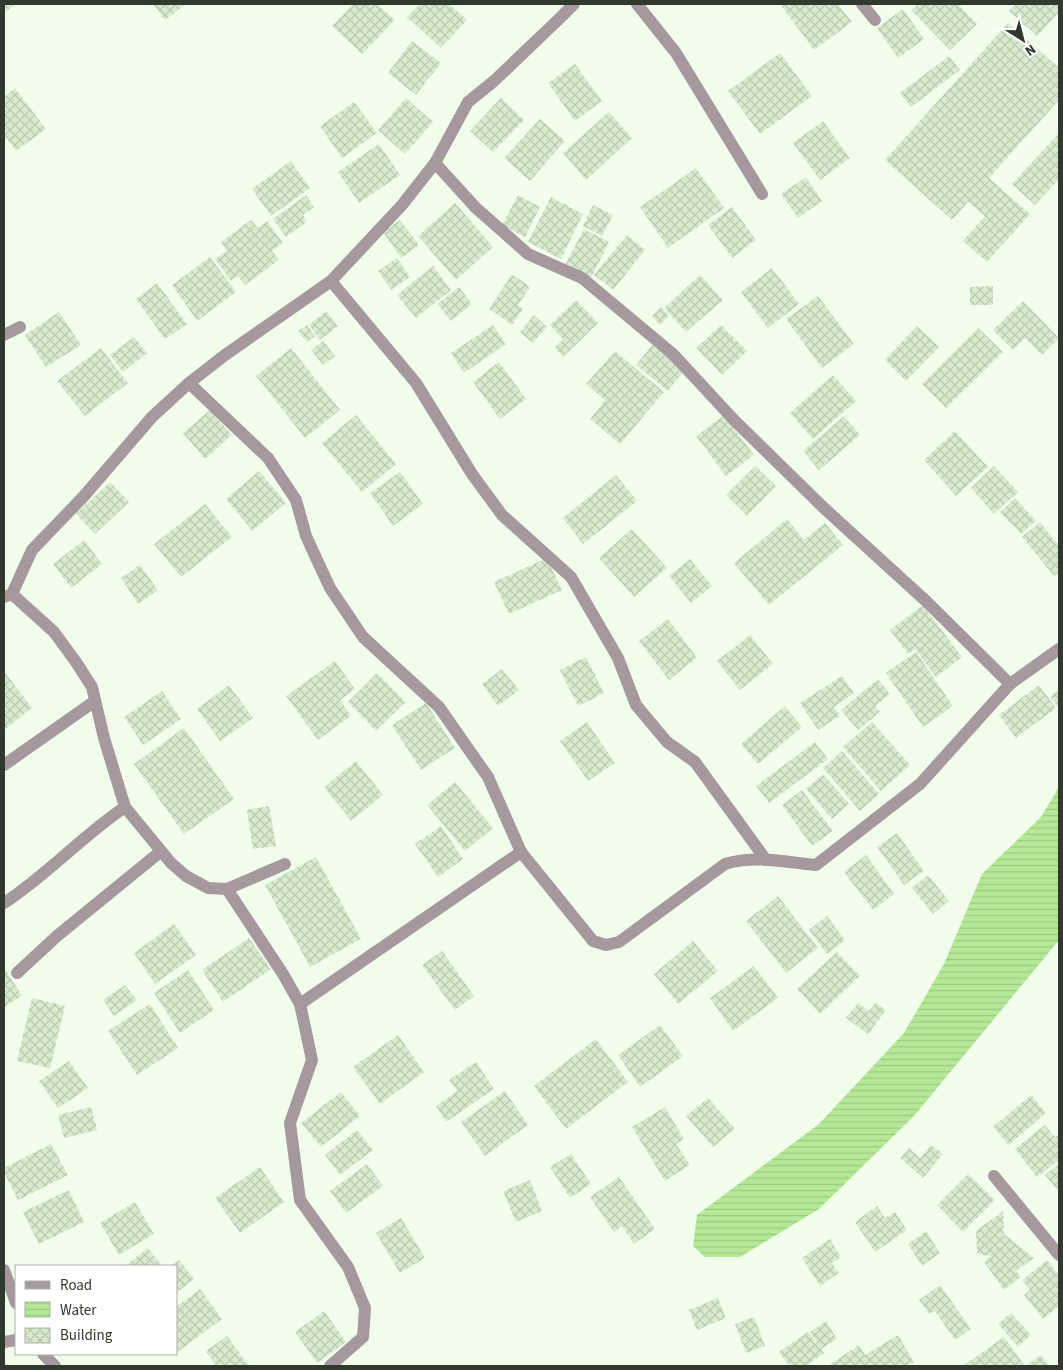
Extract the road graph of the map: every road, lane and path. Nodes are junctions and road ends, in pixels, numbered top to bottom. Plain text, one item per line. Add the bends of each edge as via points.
1 (574, 4) edge
2 (637, 4) edge
3 (862, 4) edge
4 (875, 20) dead end
5 (435, 163) junction
6 (762, 194) dead end
7 (332, 281) junction
8 (20, 327) dead end
9 (4, 335) edge
10 (189, 383) junction
11 (8, 595) edge
12 (1059, 649) edge
13 (1010, 684) junction
14 (94, 702) junction
15 (4, 765) edge
16 (125, 807) junction
17 (160, 852) junction
18 (521, 852) junction
19 (766, 860) junction
20 (285, 864) dead end
21 (226, 889) junction
22 (4, 903) edge
23 (17, 973) dead end
24 (300, 1004) junction
25 (994, 1176) dead end
26 (1059, 1255) edge
27 (4, 1270) edge
28 (15, 1300) edge
29 (44, 1355) edge
30 (55, 1366) edge
31 (330, 1366) edge

1 - 5 street via 468,102
2 - 6 street via 676,53
3 - 4 street
5 - 7 street via 402,205
5 - 13 street via 476,208 528,254 582,278 673,354 734,420
7 - 10 street
7 - 19 street via 416,383 472,474 502,515 570,577 618,658 636,705 667,742 695,762
8 - 9 street
10 - 11 street via 152,417 32,550
10 - 18 street via 268,458 296,500 306,536 330,588 362,637 439,707 488,778
11 - 14 street via 54,632 92,687
12 - 13 street
13 - 19 street via 920,784 816,865
14 - 15 street
14 - 16 street
16 - 17 street
16 - 22 street
17 - 21 street via 186,876 208,888
17 - 23 street
18 - 19 street via 593,941 606,944 619,942 725,864 740,860
18 - 24 street
20 - 21 street
21 - 24 street
24 - 31 street via 312,1060 290,1122 300,1200 348,1267 365,1308 363,1337
25 - 26 street
27 - 28 street
29 - 30 street

